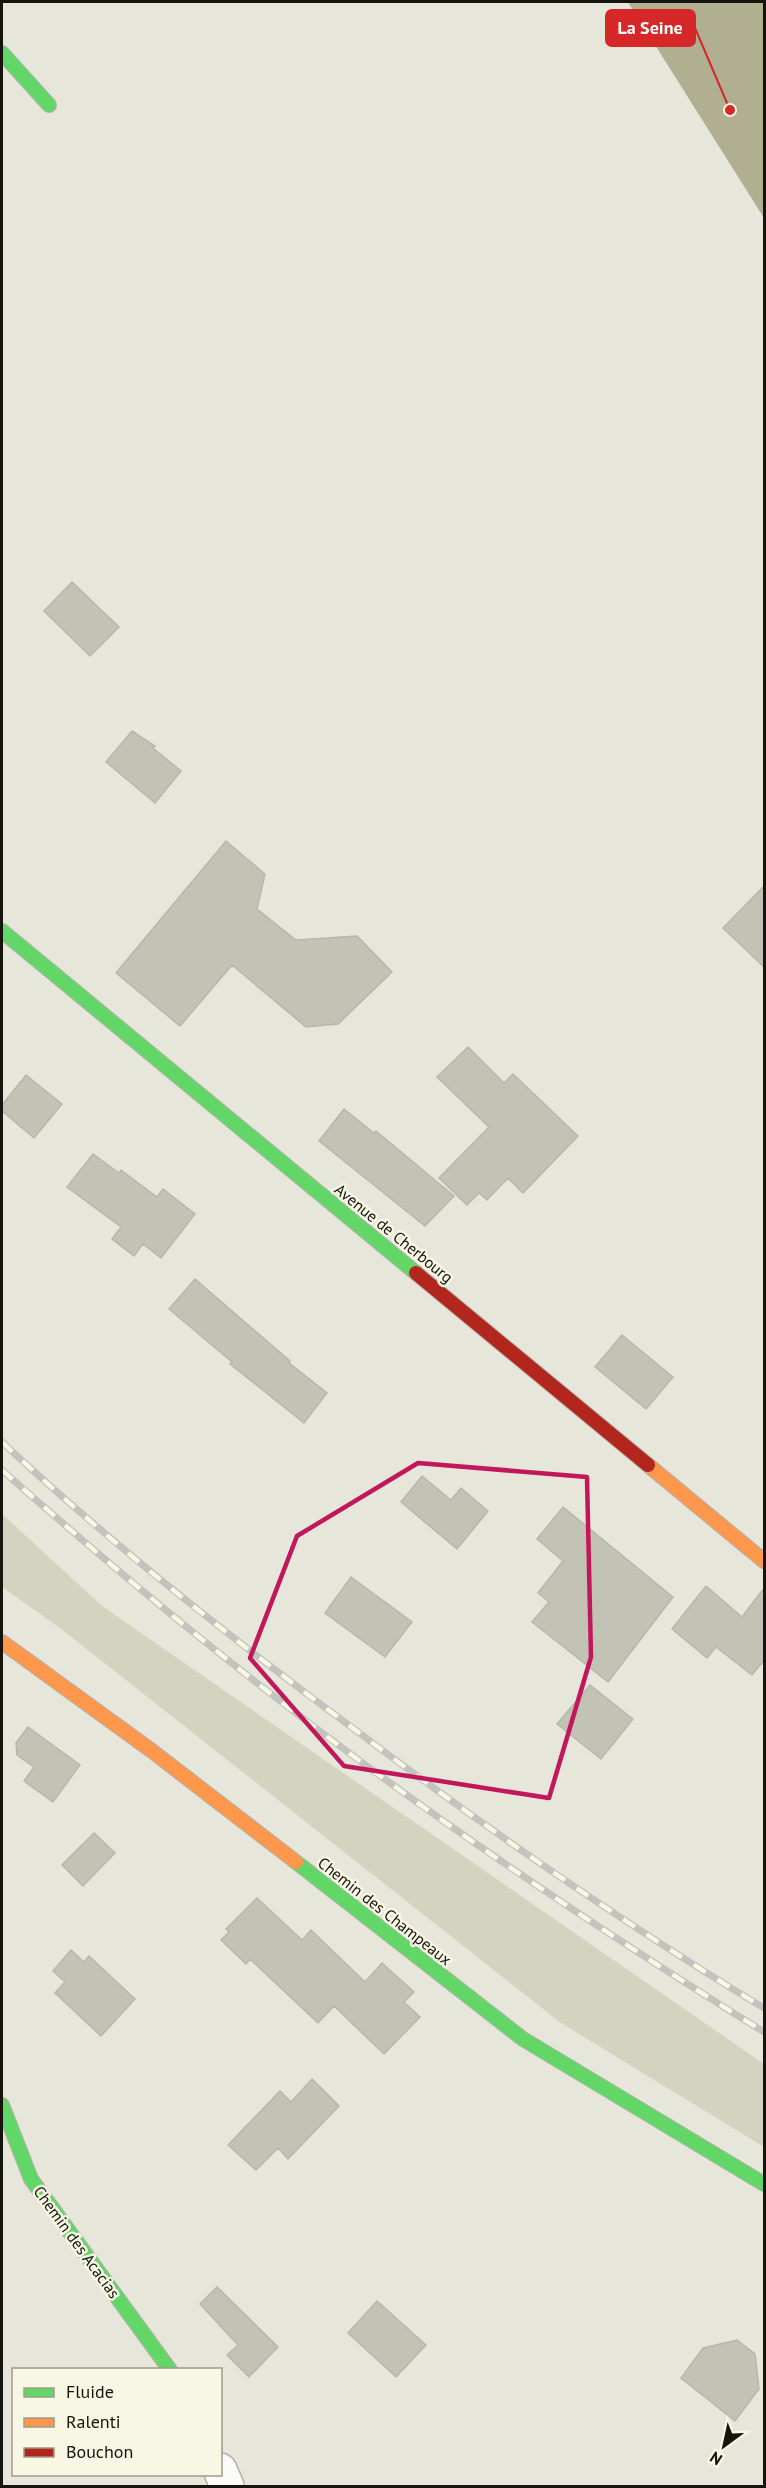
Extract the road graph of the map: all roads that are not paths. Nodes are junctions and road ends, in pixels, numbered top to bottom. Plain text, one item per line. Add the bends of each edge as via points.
1 (2, 53) edge
2 (49, 105) dead end
3 (2, 931) edge
4 (765, 1561) edge
5 (2, 1642) edge
6 (2, 2105) edge
7 (765, 2184) edge
8 (169, 2368) edge

1 - 2 street
3 - 4 street, Avenue de Cherbourg
5 - 7 street, Chemin des Champeaux via 152,1751 523,2039
6 - 8 street, Chemin des Acacias via 31,2179

